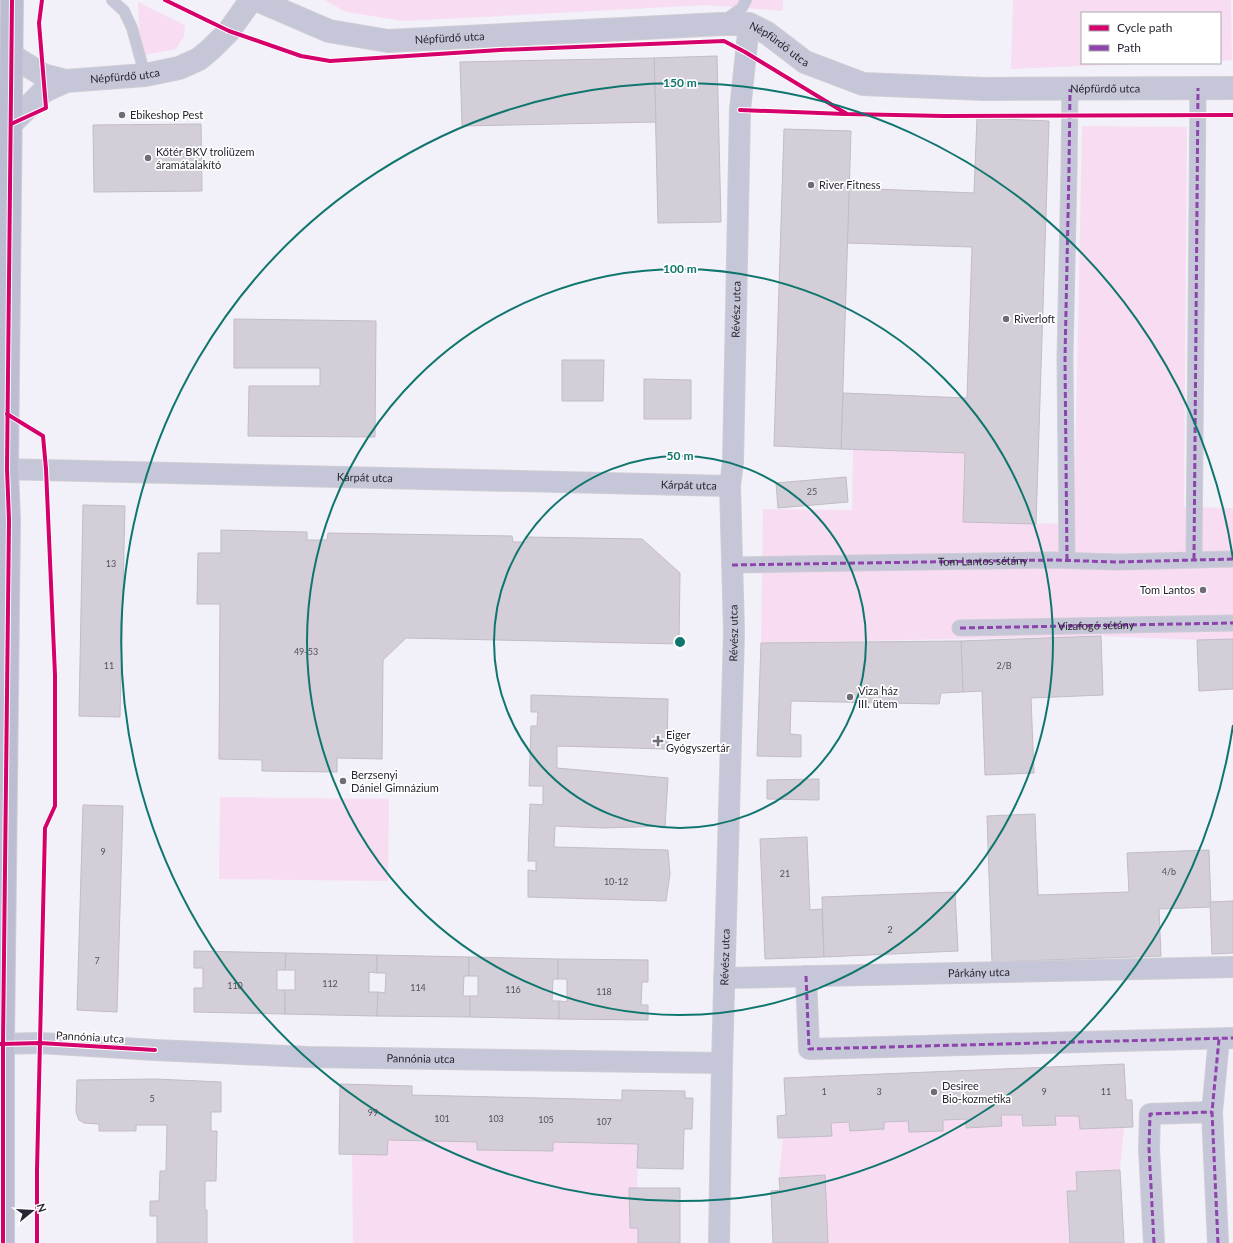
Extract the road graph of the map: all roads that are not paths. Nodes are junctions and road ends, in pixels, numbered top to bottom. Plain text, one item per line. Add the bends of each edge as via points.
1 (12, 0) edge
2 (112, 0) edge
3 (251, 0) edge
4 (257, 0) edge
5 (746, 0) edge
6 (720, 24) junction
7 (749, 24) junction
8 (11, 55) junction
9 (145, 75) junction
10 (66, 81) junction
11 (1070, 88) junction
12 (1198, 88) junction
13 (1233, 88) edge
14 (11, 124) junction
15 (4, 469) edge
16 (730, 486) junction
17 (1233, 559) edge
18 (1067, 560) junction
19 (1194, 560) junction
20 (732, 565) junction
21 (1233, 623) edge
22 (960, 628) dead end
23 (1233, 967) edge
24 (806, 976) junction
25 (724, 978) junction
26 (1226, 1038) edge
27 (2, 1044) edge
28 (722, 1063) junction
29 (1212, 1112) junction
30 (3, 1243) edge
31 (719, 1243) edge
32 (1154, 1243) edge
33 (1218, 1243) edge

1 - 8 main road
2 - 9 lane via 124,11 132,28
3 - 9 street, Népfürdő utca via 229,31 198,59 180,68
4 - 6 street, Népfürdő utca via 329,31 388,41
5 - 6 lane via 742,8
6 - 7 street, Népfürdő utca
7 - 11 street, Népfürdő utca via 767,33 805,62 864,84 984,89
7 - 16 street, Révész utca via 740,110 733,462
8 - 10 street, Népfürdő utca via 43,75
8 - 14 main road
9 - 10 street, Népfürdő utca
10 - 14 street, Népfürdő utca via 44,91
11 - 12 street, Népfürdő utca
11 - 18 street via 1065,358
12 - 13 street, Népfürdő utca
12 - 19 street
14 - 15 main road
15 - 16 street, Kárpát utca
15 - 27 main road via 8,536
16 - 20 street, Révész utca
17 - 19 street, Tom Lantos sétány
18 - 19 street, Tom Lantos sétány
18 - 20 street, Tom Lantos sétány
20 - 25 street, Révész utca via 734,632
21 - 22 street, Vizafogó sétány
23 - 24 street, Párkány utca
24 - 25 street, Párkány utca
24 - 26 street via 809,1049
25 - 28 street, Révész utca
26 - 29 street
27 - 28 street, Pannónia utca via 40,1043 163,1051 308,1056
27 - 30 main road
28 - 31 street, Révész utca
29 - 32 street via 1150,1114 1149,1148
29 - 33 street

